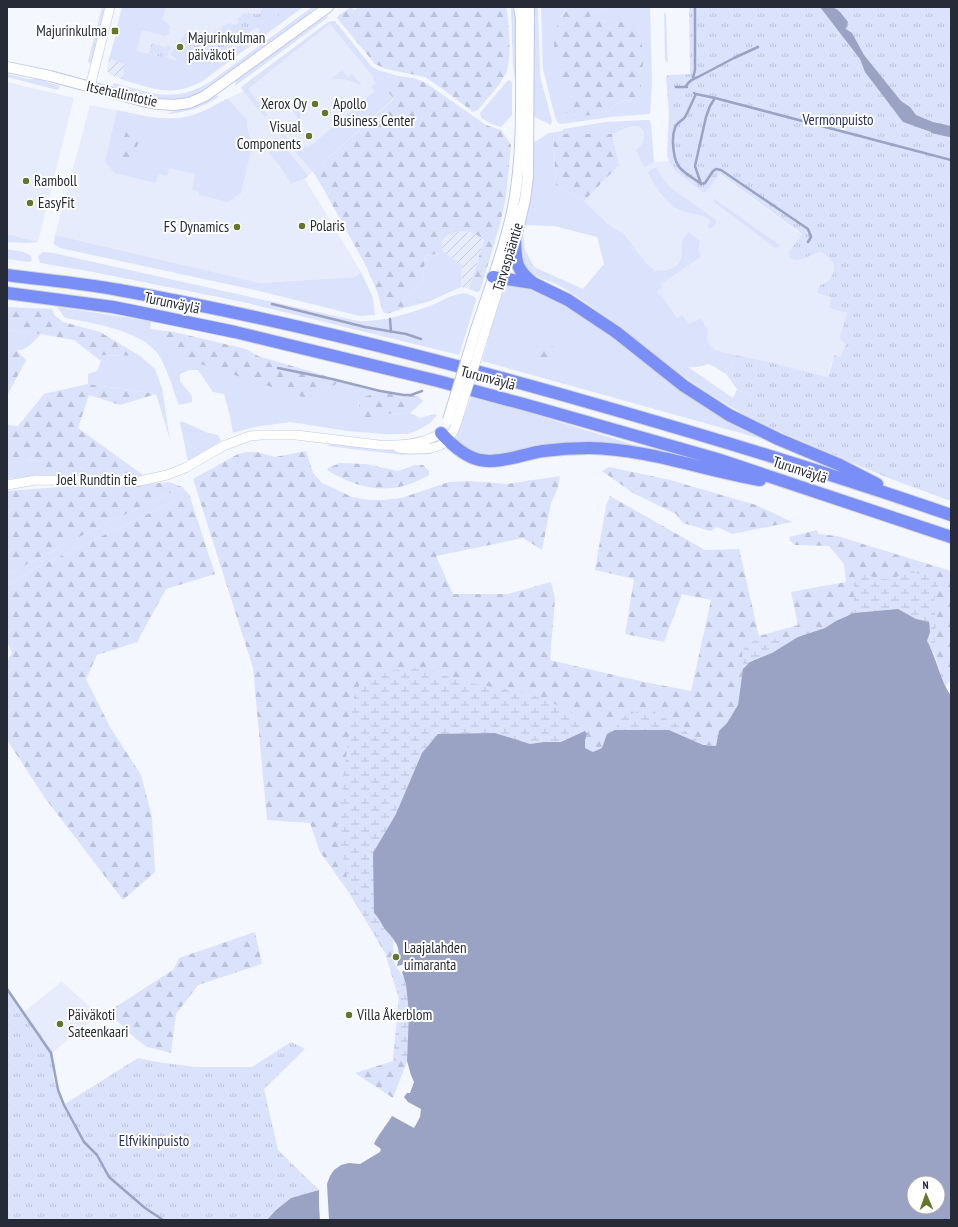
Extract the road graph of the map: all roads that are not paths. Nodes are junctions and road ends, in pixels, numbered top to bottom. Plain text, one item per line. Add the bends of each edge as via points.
1 (110, 7) edge
2 (328, 7) edge
3 (519, 7) edge
4 (529, 7) edge
5 (7, 67) edge
6 (90, 87) junction
7 (524, 115) junction
8 (524, 145) junction
9 (515, 242) junction
10 (7, 266) edge
11 (7, 275) edge
12 (498, 277) junction
13 (533, 283) junction
14 (116, 289) junction
15 (7, 294) edge
16 (444, 437) junction
17 (7, 485) edge
18 (798, 486) junction
19 (906, 500) junction
20 (951, 515) edge
21 (951, 537) edge

1 - 6 street
2 - 6 main road, Itsehallintotie via 205,96 189,103 174,105 146,102
3 - 7 main road, Tarvaspääntie
4 - 7 main road, Tarvaspääntie
5 - 6 main road, Itsehallintotie
7 - 8 main road, Tarvaspääntie
8 - 9 main road, Tarvaspääntie via 528,176
8 - 12 main road, Tarvaspääntie
9 - 12 street, Tarvaspääntie
9 - 13 highway via 516,259 522,274
10 - 14 highway via 94,279
11 - 14 highway, Turunväylä
12 - 13 highway
12 - 16 main road, Tarvaspääntie, bridge via 452,421 446,427
13 - 19 highway via 562,297 616,332 684,386 729,415 840,465
14 - 19 highway, Turunväylä via 332,335 532,386 730,443
15 - 18 highway, Turunväylä via 138,312 329,354 527,405
16 - 17 street, Joel Rundtin tie via 391,446 296,435 261,435 223,446 185,468 167,475 140,481 36,480
16 - 18 highway via 471,457 482,460 558,449 603,449 680,462 734,476
18 - 21 highway, Turunväylä
19 - 20 highway, Turunväylä

